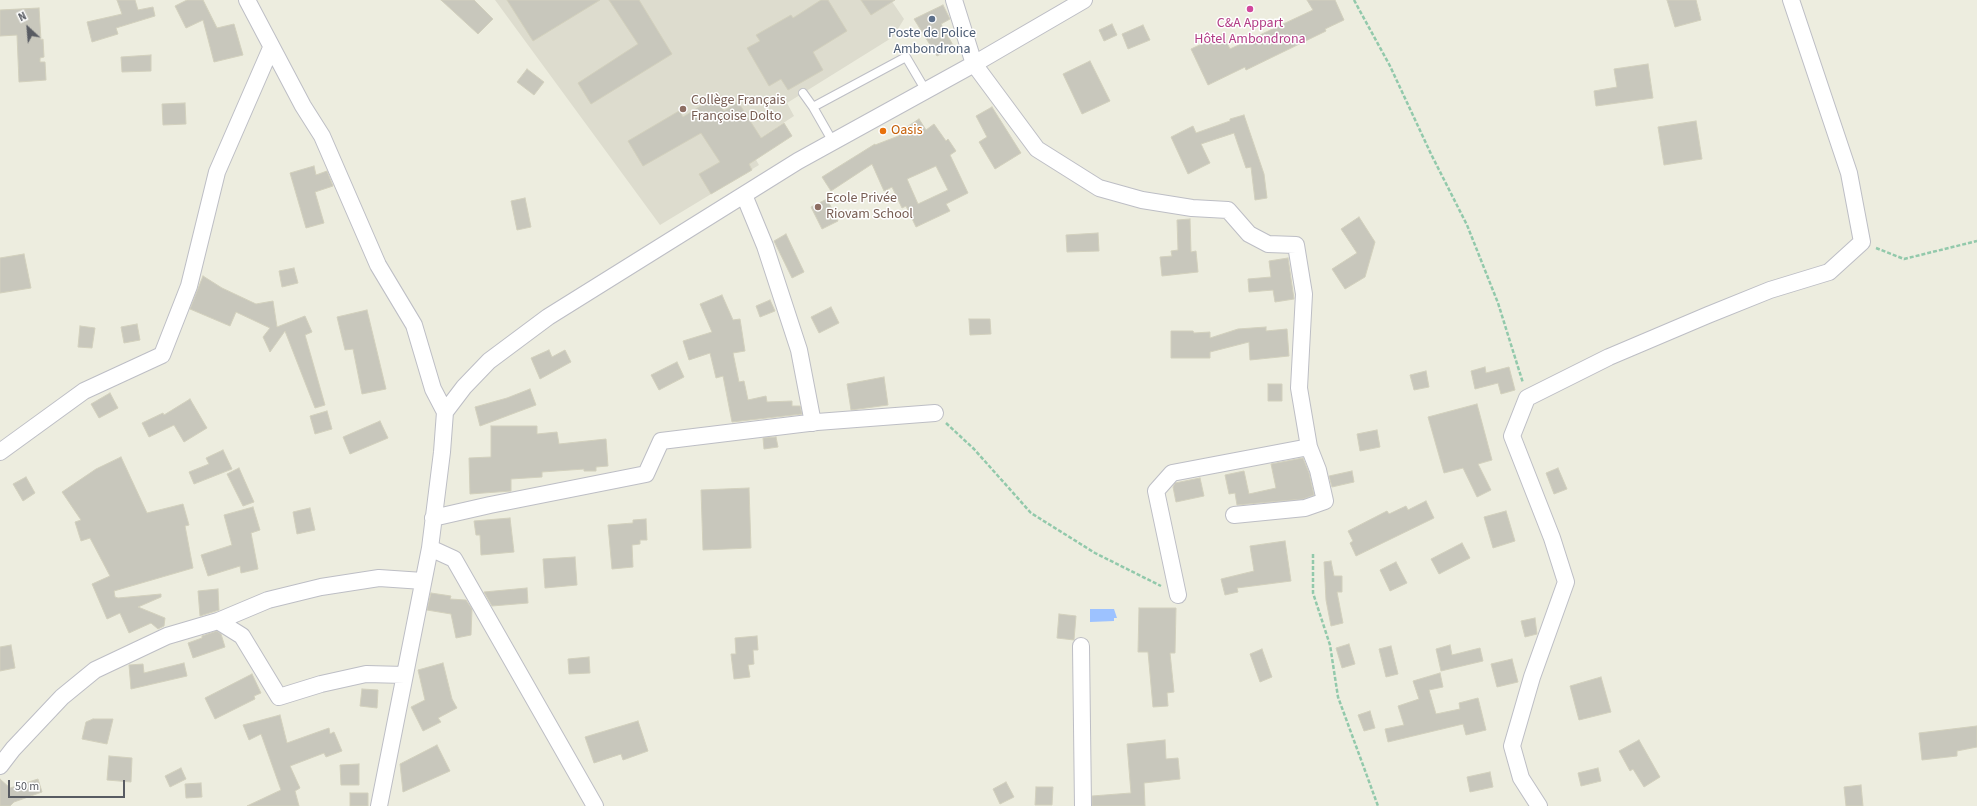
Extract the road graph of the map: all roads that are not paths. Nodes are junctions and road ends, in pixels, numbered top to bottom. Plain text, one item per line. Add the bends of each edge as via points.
1 (247, 0) edge
2 (954, 0) edge
3 (1084, 0) edge
4 (1791, 0) edge
5 (271, 48) junction
6 (974, 64) junction
7 (926, 91) junction
8 (803, 93) dead end
9 (813, 107) junction
10 (833, 142) junction
11 (744, 195) junction
12 (445, 412) junction
13 (935, 413) road end
14 (813, 423) junction
15 (1309, 447) junction
16 (0, 452) edge
17 (1234, 515) dead end
18 (433, 518) junction
19 (430, 548) junction
20 (423, 581) junction
21 (1178, 595) road end
22 (218, 621) junction
23 (1081, 646) dead end
24 (405, 675) junction
25 (0, 766) edge
26 (379, 806) edge
27 (595, 806) edge
28 (1083, 806) edge
29 (1539, 806) edge

1 - 5 street
2 - 6 street
3 - 6 street
4 - 29 street via 1849,173 1862,242 1829,272 1770,290 1708,315 1609,357 1527,398 1512,436 1552,538 1566,582 1532,677 1512,746 1521,778
5 - 12 street via 322,136 378,265 414,324 433,389
5 - 16 street via 216,172 189,286 162,355 84,391
6 - 7 street
6 - 15 street via 1037,149 1099,188 1142,200 1192,208 1228,210 1249,234 1268,244 1296,245 1304,294 1299,388
7 - 9 lane via 906,57
7 - 10 street
8 - 9 lane
9 - 10 lane
10 - 11 street
11 - 12 street via 548,317 488,361
11 - 14 street via 765,246 799,350
12 - 18 street
13 - 14 street
14 - 18 street via 661,441 646,474
15 - 17 street via 1318,470 1325,501 1305,508
15 - 21 street via 1172,473 1156,491
18 - 19 street
19 - 20 street
19 - 27 street via 454,559
20 - 22 street via 379,578 320,587 268,600
20 - 24 street
22 - 24 street via 242,636 279,697 366,674
22 - 25 street via 167,636 95,670 62,697
23 - 28 street
24 - 26 street

